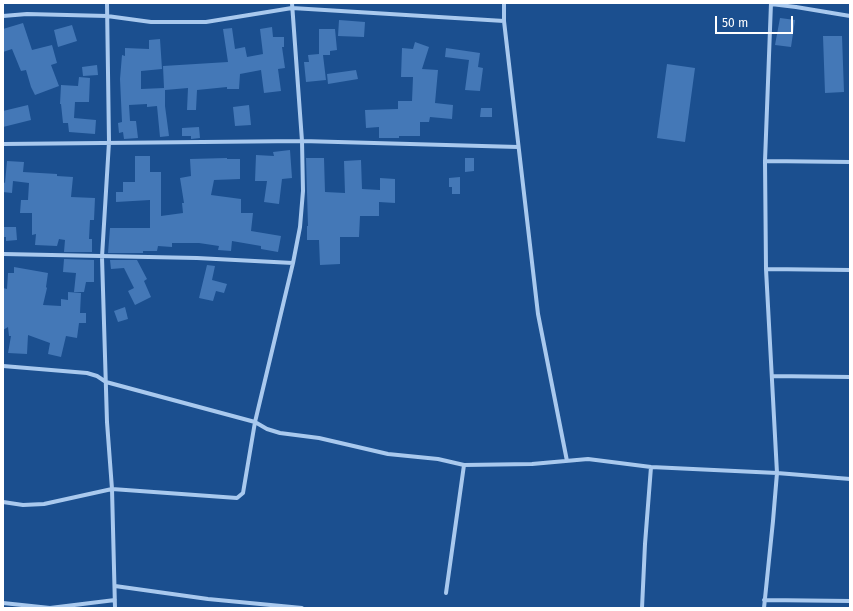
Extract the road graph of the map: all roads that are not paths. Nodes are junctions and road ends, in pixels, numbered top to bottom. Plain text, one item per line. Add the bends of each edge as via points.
1 (107, 3) edge
2 (504, 3) edge
3 (771, 4) edge
4 (292, 5) edge
5 (3, 16) edge
6 (107, 16) junction
7 (850, 16) edge
8 (504, 21) junction
9 (302, 141) junction
10 (109, 142) junction
11 (3, 144) edge
12 (518, 147) junction
13 (765, 162) junction
14 (850, 162) edge
15 (3, 254) edge
16 (102, 257) junction
17 (292, 263) junction
18 (766, 269) junction
19 (850, 270) edge
20 (3, 366) edge
21 (772, 376) junction
22 (850, 377) edge
23 (106, 382) junction
24 (255, 422) junction
25 (567, 461) junction
26 (464, 465) junction
27 (651, 467) junction
28 (777, 473) junction
29 (850, 479) edge
30 (112, 489) junction
31 (3, 502) edge
32 (115, 586) junction
33 (446, 593) dead end
34 (115, 600) junction
35 (764, 600) junction
36 (850, 600) edge
37 (3, 603) edge
38 (116, 608) edge
39 (302, 608) edge
40 (642, 608) edge
41 (764, 608) edge

1 - 6 street
2 - 8 street
3 - 7 street
3 - 13 street
4 - 6 street via 206,22 151,22
4 - 8 street
4 - 9 street
5 - 6 street
6 - 10 street
8 - 12 street
9 - 10 street
9 - 12 street
9 - 17 street via 303,191 300,227
10 - 11 street
10 - 16 street
12 - 25 street via 538,314
13 - 14 street
13 - 18 street
15 - 16 street
16 - 17 street
16 - 23 street
17 - 24 street
18 - 19 street
18 - 21 street
20 - 23 street via 87,373
21 - 22 street
21 - 28 street
23 - 24 street
23 - 30 street
24 - 26 street via 280,433 319,438 388,454 438,459
24 - 30 street via 244,493 237,498
25 - 26 street
25 - 27 street via 588,459
26 - 33 street
27 - 28 street
27 - 40 street
28 - 29 street
28 - 35 street
30 - 31 street via 44,504
30 - 32 street
32 - 34 street
32 - 39 street via 208,599
34 - 37 street via 50,608
34 - 38 street
35 - 36 street
35 - 41 street

